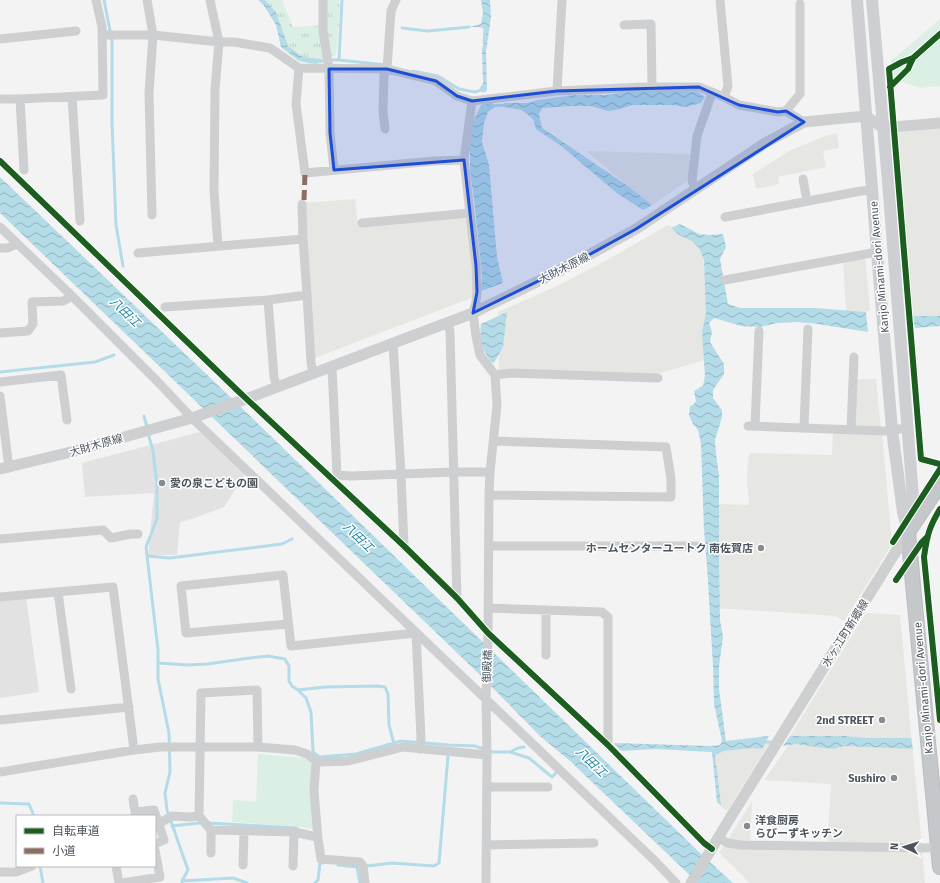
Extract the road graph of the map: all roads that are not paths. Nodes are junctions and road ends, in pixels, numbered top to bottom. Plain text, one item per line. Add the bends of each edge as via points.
1 (96, 0) edge
2 (147, 0) edge
3 (210, 0) edge
4 (323, 0) edge
5 (396, 0) edge
6 (562, 0) edge
7 (720, 0) edge
8 (857, 0) edge
9 (872, 0) edge
10 (800, 4) dead end
11 (624, 25) dead end
12 (76, 30) dead end
13 (103, 35) junction
14 (153, 35) junction
15 (0, 40) edge
16 (219, 42) junction
17 (387, 65) junction
18 (299, 68) junction
19 (329, 69) junction
20 (652, 87) junction
21 (557, 91) junction
22 (712, 93) junction
23 (72, 97) junction
24 (724, 97) junction
25 (0, 99) edge
26 (20, 99) junction
27 (476, 100) junction
28 (786, 111) junction
29 (866, 116) junction
30 (804, 122) junction
31 (940, 123) edge
32 (883, 128) junction
33 (385, 129) dead end
34 (464, 160) junction
35 (24, 170) dead end
36 (334, 170) junction
37 (803, 179) dead end
38 (696, 189) junction
39 (873, 190) junction
40 (807, 201) junction
41 (302, 204) dead end
42 (470, 213) junction
43 (152, 215) dead end
44 (725, 217) dead end
45 (80, 221) dead end
46 (362, 223) dead end
47 (0, 227) edge
48 (303, 240) junction
49 (17, 244) junction
50 (218, 246) junction
51 (0, 248) edge
52 (877, 252) junction
53 (138, 253) dead end
54 (725, 280) dead end
55 (307, 295) junction
56 (72, 296) junction
57 (268, 300) junction
58 (165, 307) dead end
59 (473, 313) junction
60 (448, 322) junction
61 (808, 329) dead end
62 (759, 331) dead end
63 (0, 333) edge
64 (393, 343) junction
65 (854, 357) dead end
66 (332, 367) junction
67 (313, 374) junction
68 (495, 375) junction
69 (658, 378) dead end
70 (0, 382) edge
71 (277, 387) junction
72 (0, 396) edge
73 (192, 418) junction
74 (66, 420) dead end
75 (804, 428) junction
76 (908, 428) junction
77 (851, 429) junction
78 (892, 430) junction
79 (494, 441) junction
80 (4, 469) edge
81 (454, 472) junction
82 (490, 472) junction
83 (401, 474) junction
84 (940, 484) edge
85 (489, 495) junction
86 (908, 532) junction
87 (138, 534) dead end
88 (0, 539) edge
89 (404, 546) dead end
90 (489, 546) junction
91 (698, 546) dead end
92 (58, 592) junction
93 (0, 597) edge
94 (457, 598) dead end
95 (488, 608) junction
96 (546, 610) junction
97 (288, 624) junction
98 (416, 633) junction
99 (546, 655) dead end
100 (71, 689) dead end
101 (486, 699) junction
102 (129, 707) junction
103 (0, 720) edge
104 (420, 744) junction
105 (608, 744) dead end
106 (200, 747) junction
107 (258, 747) junction
108 (134, 750) junction
109 (487, 750) junction
110 (318, 761) junction
111 (0, 772) edge
112 (487, 787) junction
113 (548, 787) dead end
114 (133, 798) dead end
115 (155, 815) edge
116 (198, 816) junction
117 (156, 817) edge
118 (158, 824) junction
119 (211, 830) junction
120 (244, 831) junction
121 (294, 832) junction
122 (317, 837) junction
123 (718, 838) junction
124 (594, 843) dead end
125 (156, 844) edge
126 (486, 845) junction
127 (939, 848) edge
128 (211, 853) dead end
129 (156, 855) edge
130 (243, 865) dead end
131 (293, 866) dead end
132 (29, 867) edge
133 (116, 867) edge
134 (940, 867) edge
135 (0, 872) edge
136 (120, 883) edge
137 (365, 883) edge
138 (486, 883) edge
139 (676, 883) edge
140 (691, 883) edge

1 - 13 street
2 - 14 street
3 - 16 street
4 - 19 street via 323,31
5 - 17 street via 391,11
6 - 21 street
7 - 24 street via 728,86
8 - 29 main road, Kanjo Minami-dori Avenue
9 - 32 main road, Kanjo Minami-dori Avenue
10 - 28 street via 800,94
11 - 20 street via 651,24
12 - 15 street
13 - 14 street
13 - 23 street via 103,95
14 - 16 street
14 - 43 street via 149,93
16 - 18 street via 270,48
16 - 50 street via 215,89 214,191
17 - 19 street
17 - 27 street via 436,81 457,96
17 - 33 street via 383,104
18 - 19 street
18 - 36 street via 296,104 305,173
19 - 36 street via 330,133
20 - 21 street
20 - 22 street via 699,87
21 - 27 street
22 - 24 street
22 - 38 street via 697,136 692,180
23 - 26 street
23 - 45 street
24 - 28 street via 739,105 778,112
25 - 26 street
26 - 35 street
27 - 34 street
28 - 30 street
29 - 30 street, 大財木原線
29 - 32 street
29 - 39 main road, Kanjo Minami-dori Avenue
30 - 38 street, 大財木原線 via 765,143
31 - 32 street
32 - 76 main road, Kanjo Minami-dori Avenue
34 - 36 street
34 - 42 street
37 - 40 street
38 - 59 street, 大財木原線 via 636,229 572,265
39 - 40 street
39 - 52 main road, Kanjo Minami-dori Avenue
40 - 44 street
41 - 48 street
42 - 46 street
42 - 59 street via 477,285
47 - 49 street
48 - 50 street
48 - 55 street
49 - 51 street
49 - 56 street
50 - 53 street
52 - 54 street
52 - 78 main road, Kanjo Minami-dori Avenue
55 - 57 street
55 - 67 street
56 - 63 street via 63,301 32,302 33,324 28,331
56 - 73 street
57 - 58 street
57 - 71 street
59 - 60 street, 大財木原線
59 - 68 street via 480,355
60 - 64 street, 大財木原線
60 - 81 street
61 - 75 street
62 - 75 street via 751,426
64 - 66 street, 大財木原線
64 - 83 street
65 - 77 street
66 - 67 street, 大財木原線
66 - 83 street via 337,475
67 - 71 street, 大財木原線
68 - 69 street via 512,373
68 - 79 street, 御殿橋 via 497,405
70 - 74 street via 61,375
71 - 73 street, 大財木原線
72 - 80 street
73 - 80 street, 大財木原線
73 - 98 street
75 - 77 street
76 - 78 street
76 - 86 main road, Kanjo Minami-dori Avenue via 913,497
77 - 78 street
78 - 86 main road, Kanjo Minami-dori Avenue
79 - 82 street, 御殿橋
79 - 85 street via 666,447 671,497
81 - 82 street
81 - 83 street
81 - 94 street
82 - 85 street, 御殿橋
83 - 89 street
84 - 86 highway
85 - 90 street, 御殿橋
86 - 123 street, 水ヶ江町新郷線
86 - 127 highway, Kanjo Minami-dori Avenue
87 - 88 street via 111,538 103,530
90 - 91 street
90 - 95 street, 御殿橋
92 - 93 street
92 - 100 street
92 - 102 street via 112,587
95 - 96 street
95 - 101 street, 御殿橋
96 - 99 street
96 - 105 street via 602,612 608,617
97 - 97 street via 284,575 181,586 186,632
97 - 98 street via 291,646
98 - 101 street
98 - 104 street
101 - 109 street, 御殿橋
101 - 139 street
102 - 103 street
102 - 108 street
104 - 109 street
104 - 110 street via 348,761
106 - 107 street
106 - 107 street via 201,693 257,690
106 - 108 street
106 - 116 street
107 - 110 street via 295,750
108 - 111 street
109 - 112 street, 御殿橋
110 - 122 street via 314,790
112 - 113 street
112 - 126 street, 御殿橋
114 - 115 street via 135,812 154,810
116 - 118 street via 170,818
116 - 119 street
117 - 118 street
118 - 125 street via 164,840
119 - 120 street
119 - 128 street
120 - 121 street
120 - 130 street
121 - 122 street
121 - 131 street
122 - 137 street via 321,858 360,862
123 - 127 street via 740,845
123 - 140 street
124 - 126 street
126 - 138 street, 御殿橋
127 - 134 highway, Kanjo Minami-dori Avenue
129 - 136 street via 160,877
132 - 135 street via 16,872
133 - 136 street

